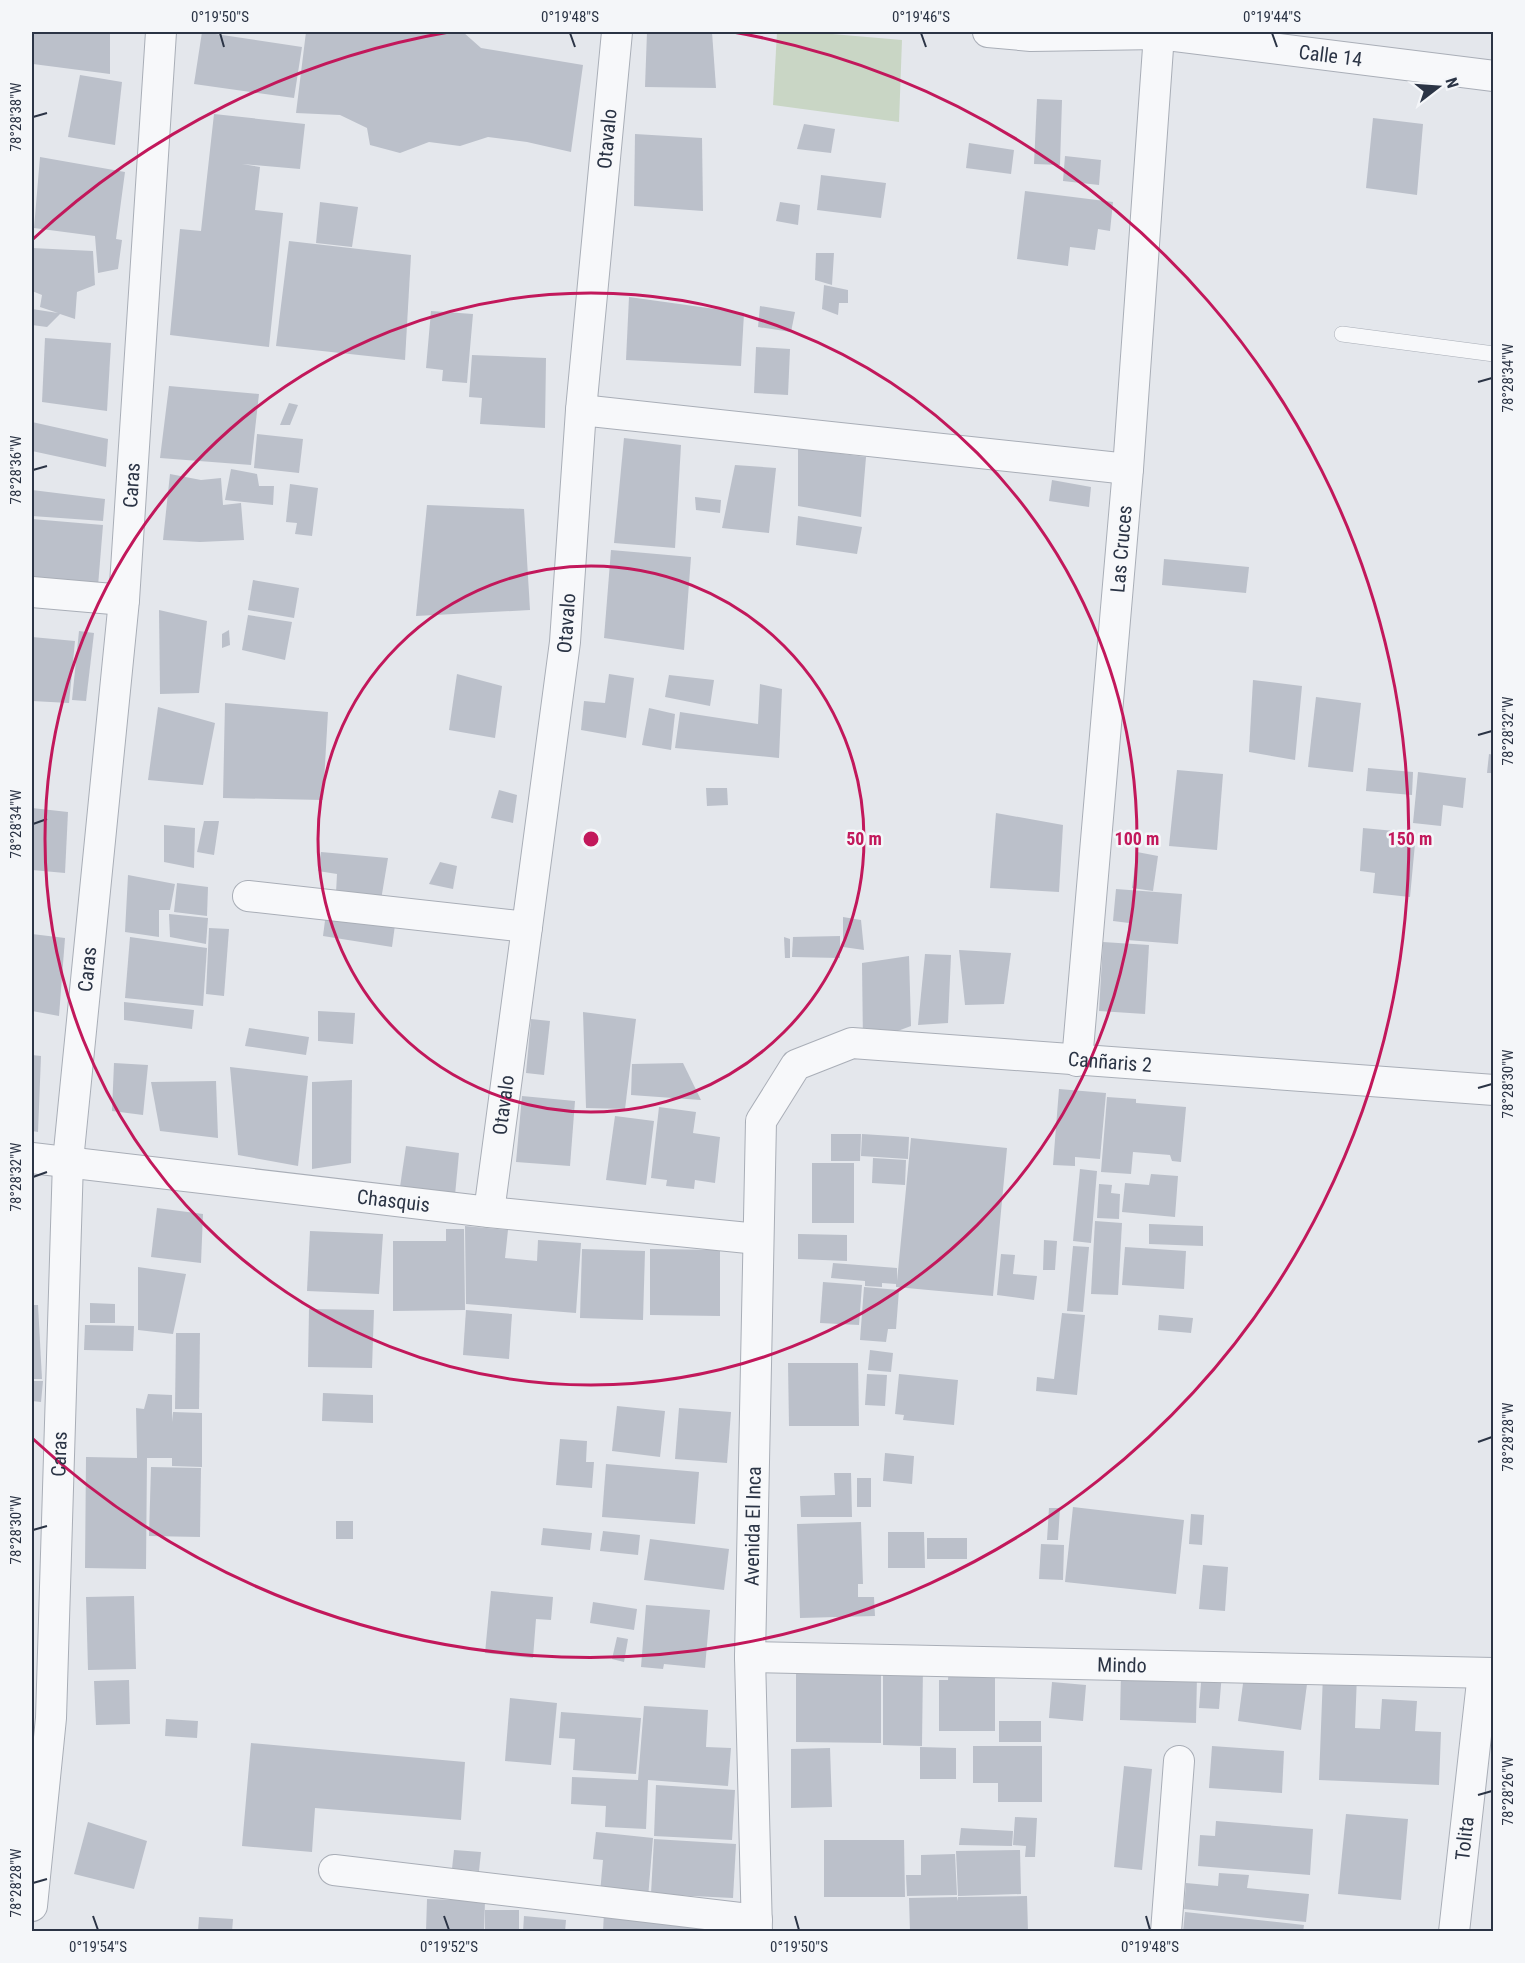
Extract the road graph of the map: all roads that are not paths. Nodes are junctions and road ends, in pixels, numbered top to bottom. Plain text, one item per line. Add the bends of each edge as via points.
1 (161, 32) edge
2 (617, 32) edge
3 (988, 32) edge
4 (1159, 34) junction
5 (1494, 76) edge
6 (1342, 334) dead end
7 (1494, 354) edge
8 (581, 410) junction
9 (1128, 469) junction
10 (32, 592) edge
11 (124, 600) junction
12 (248, 896) dead end
13 (526, 927) junction
14 (1077, 1061) junction
15 (1494, 1090) edge
16 (761, 1121) joint
17 (32, 1158) edge
18 (68, 1161) junction
19 (489, 1212) junction
20 (758, 1239) junction
21 (750, 1657) junction
22 (1488, 1673) edge
23 (41, 1717) edge
24 (1179, 1761) dead end
25 (334, 1870) dead end
26 (32, 1906) edge
27 (757, 1926) edge
28 (1166, 1932) edge
29 (1454, 1932) edge

1 - 11 street, Caras
2 - 8 street, Otavalo
3 - 4 street, Calle 14 via 1031,36
4 - 5 street, Calle 14
4 - 9 street, Las Cruces
6 - 7 lane
8 - 9 street
8 - 13 street, Otavalo via 565,642
9 - 14 street, Las Cruces
10 - 11 street
11 - 18 street, Caras
12 - 13 street
13 - 19 street, Otavalo
14 - 15 street, Canñaris 2
14 - 16 street, Canñaris 2 via 852,1043 796,1065
16 - 20 street, Avenida El Inca
17 - 18 street, Chasquis
18 - 19 street, Chasquis
18 - 23 street, Caras
19 - 20 street, Chasquis
20 - 21 street, Avenida El Inca
21 - 22 street, Mindo
21 - 27 street, Avenida El Inca
22 - 29 street, Tolita
23 - 26 street, Caras
24 - 28 street
25 - 27 street

